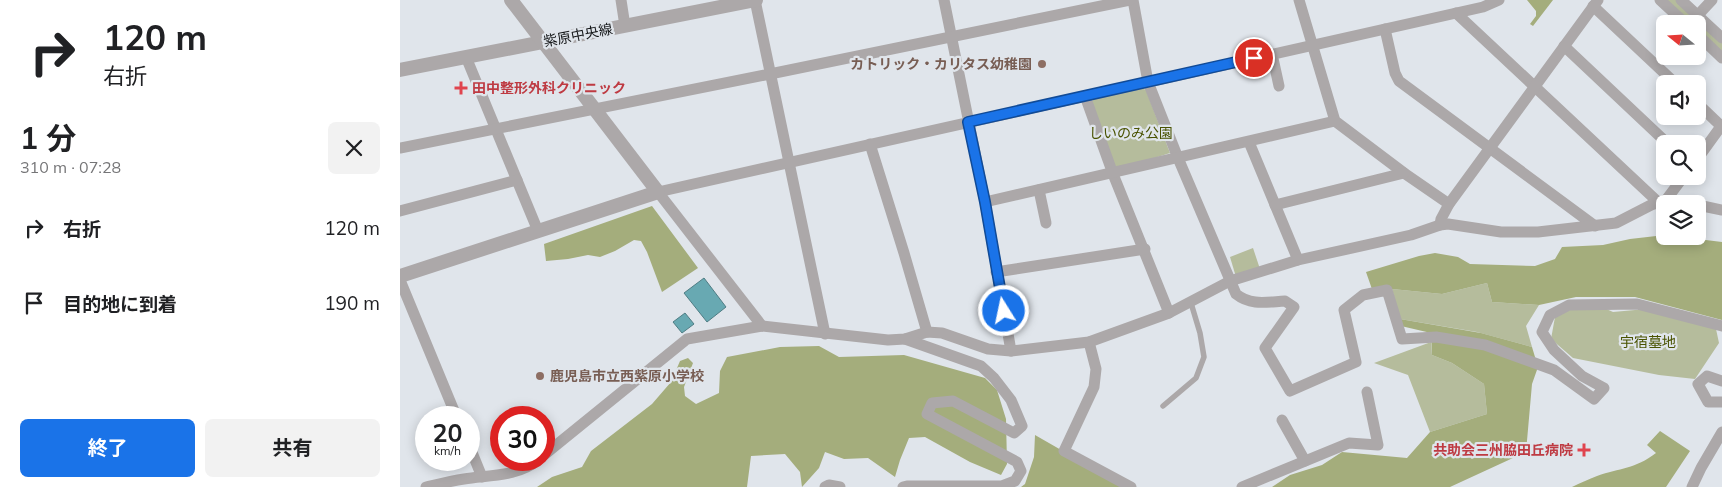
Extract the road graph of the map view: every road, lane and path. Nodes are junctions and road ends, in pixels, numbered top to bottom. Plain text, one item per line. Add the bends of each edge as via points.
1 (511, 0) edge
2 (620, 0) edge
3 (755, 0) edge
4 (944, 0) edge
5 (1132, 0) edge
6 (1299, 0) edge
7 (1499, 0) edge
8 (1660, 0) edge
9 (1682, 0) edge
10 (1712, 0) edge
11 (1595, 3) edge
12 (1456, 13) junction
13 (1676, 15) edge
14 (1698, 15) joint
15 (1706, 23) edge
16 (625, 26) junction
17 (1385, 29) junction
18 (951, 37) junction
19 (1722, 38) edge
20 (544, 42) junction
21 (1706, 43) edge
22 (1312, 45) junction
23 (1564, 46) junction
24 (1272, 54) junction
25 (466, 57) junction
26 (1722, 58) edge
27 (400, 70) edge
28 (770, 74) junction
29 (1667, 75) edge
30 (1148, 82) junction
31 (1279, 86) dead end
32 (1535, 87) junction
33 (1085, 96) junction
34 (595, 109) junction
35 (1706, 111) edge
36 (1335, 121) junction
37 (968, 122) junction
38 (1721, 125) edge
39 (496, 129) junction
40 (1658, 135) edge
41 (1248, 142) junction
42 (870, 144) junction
43 (1706, 147) edge
44 (400, 148) edge
45 (1491, 148) junction
46 (1178, 158) junction
47 (789, 163) junction
48 (1404, 173) junction
49 (1113, 174) junction
50 (517, 180) junction
51 (1676, 185) edge
52 (1039, 190) junction
53 (658, 192) junction
54 (1667, 195) edge
55 (1656, 196) edge
56 (985, 202) junction
57 (1448, 204) junction
58 (1656, 204) edge
59 (1275, 205) junction
60 (1706, 207) edge
61 (400, 210) edge
62 (1722, 210) edge
63 (1046, 223) dead end
64 (1440, 225) junction
65 (1595, 226) junction
66 (538, 231) junction
67 (1145, 249) junction
68 (1298, 260) junction
69 (996, 272) junction
70 (400, 276) edge
71 (400, 280) edge
72 (1230, 281) junction
73 (1190, 303) junction
74 (1169, 313) junction
75 (762, 326) junction
76 (1722, 326) edge
77 (926, 332) junction
78 (825, 334) junction
79 (904, 339) junction
80 (1089, 342) junction
81 (1011, 351) junction
82 (1722, 382) edge
83 (1367, 392) dead end
84 (1722, 402) edge
85 (452, 406) edge
86 (1163, 406) dead end
87 (1282, 420) dead end
88 (1722, 432) edge
89 (555, 446) edge
90 (1305, 461) junction
91 (479, 471) edge
92 (517, 471) edge
93 (482, 478) junction
94 (426, 487) edge
95 (824, 487) edge
96 (840, 487) edge
97 (903, 487) edge
98 (1131, 487) edge
99 (1242, 487) edge
100 (1692, 487) edge

1 - 20 street
2 - 16 street
3 - 16 street, 紫原中央線
3 - 28 street
4 - 18 street
5 - 18 street
5 - 30 street
6 - 22 street
7 - 12 street
8 - 13 street
9 - 14 street
10 - 14 street
11 - 23 street
11 - 29 street
12 - 17 street
12 - 32 street
15 - 19 street
16 - 20 street, 紫原中央線
17 - 22 street
17 - 45 street via 1397,78
18 - 28 street
18 - 37 street
20 - 25 street, 紫原中央線
20 - 34 street
21 - 26 street
22 - 24 street
22 - 36 street
23 - 32 street
23 - 40 street
24 - 30 street
24 - 31 street
25 - 27 street, 紫原中央線
25 - 39 street
28 - 34 street
28 - 47 street
30 - 33 street
30 - 46 street
32 - 45 street
32 - 55 street
33 - 37 street
33 - 49 street
34 - 39 street
34 - 53 street
35 - 38 street
36 - 41 street
36 - 48 street
37 - 42 street
37 - 56 street
38 - 43 street
39 - 44 street
39 - 50 street
41 - 46 street
41 - 59 street
42 - 47 street
42 - 77 street
45 - 57 street
45 - 65 street
46 - 49 street
46 - 72 street
47 - 53 street
47 - 78 street
48 - 57 street
48 - 59 street
49 - 52 street
49 - 67 street
50 - 61 street
50 - 66 street
51 - 54 street
52 - 56 street
52 - 63 street
53 - 66 street
53 - 75 street
56 - 69 street
57 - 64 street
58 - 65 street via 1616,223
59 - 68 street
60 - 62 street
64 - 65 street via 1501,232
64 - 68 street via 1410,235
66 - 70 street
67 - 69 street
67 - 74 street
68 - 72 street
69 - 81 street
71 - 85 street
72 - 73 street
72 - 76 street via 1236,294 1250,302 1285,300 1294,307 1264,348 1290,391 1356,362 1344,310 1363,295 1387,290 1402,339 1436,337 1484,345 1554,370 1594,399 1604,388 1582,376 1554,350 1542,332 1550,315 1569,305 1637,304
73 - 74 street
73 - 86 lane via 1204,357 1196,378
74 - 80 street
75 - 78 street
75 - 89 street via 687,339
77 - 79 street
77 - 81 street via 942,333 988,349
78 - 79 street
79 - 97 street via 981,366 994,378 1007,395 1022,426 1014,433 953,401 932,403 927,414 1017,462 1022,471 1015,481 1002,486
80 - 81 street
80 - 98 street via 1096,369 1094,387 1064,452
82 - 84 street via 1708,376 1698,384 1708,402
83 - 90 street via 1378,446 1348,443
87 - 90 street
88 - 100 street
90 - 99 street
91 - 93 street
92 - 93 street
93 - 94 street
95 - 96 street

